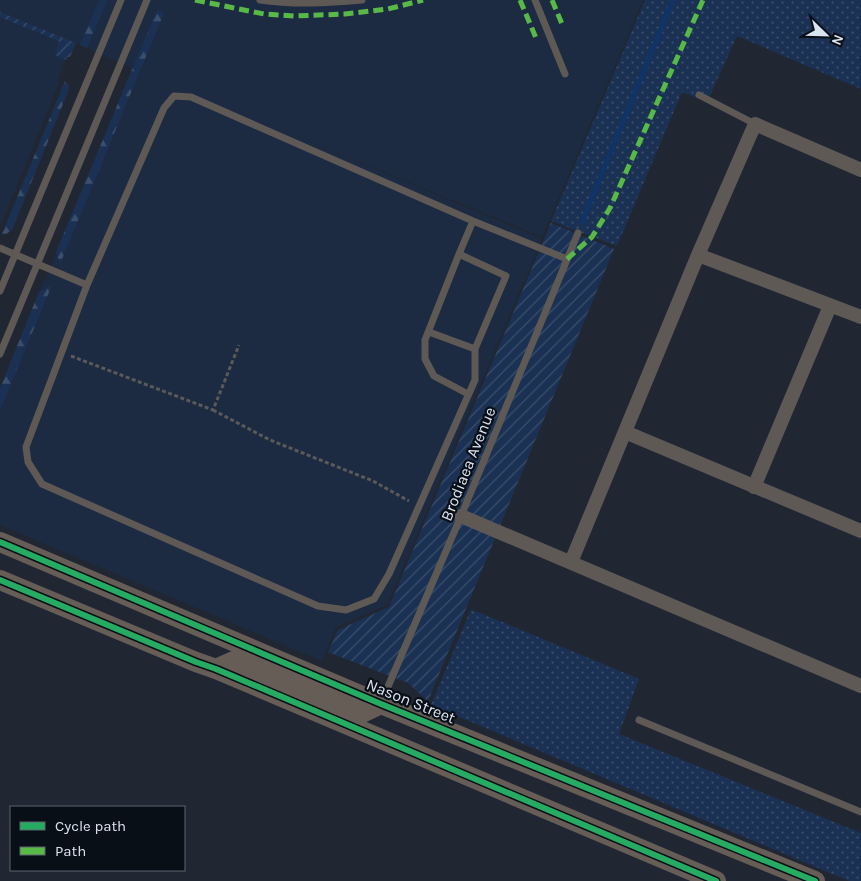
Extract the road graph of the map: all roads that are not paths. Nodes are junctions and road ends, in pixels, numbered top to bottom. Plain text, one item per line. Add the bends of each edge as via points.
1 (122, 0) edge
2 (147, 0) edge
3 (260, 0) edge
4 (362, 0) edge
5 (535, 0) edge
6 (565, 74) dead end
7 (699, 95) dead end
8 (755, 124) junction
9 (861, 170) edge
10 (473, 221) junction
11 (578, 233) dead end
12 (0, 248) edge
13 (16, 254) junction
14 (459, 254) junction
15 (698, 255) junction
16 (567, 259) junction
17 (37, 263) junction
18 (88, 284) junction
19 (0, 291) edge
20 (830, 306) junction
21 (861, 318) edge
22 (428, 332) junction
23 (474, 349) junction
24 (0, 354) edge
25 (468, 394) junction
26 (625, 432) junction
27 (754, 487) junction
28 (462, 516) junction
29 (861, 531) edge
30 (0, 542) edge
31 (571, 562) junction
32 (0, 580) edge
33 (216, 669) junction
34 (861, 686) edge
35 (380, 704) junction
36 (639, 720) dead end
37 (861, 812) edge
38 (716, 881) edge
39 (815, 881) edge

1 - 13 lane
2 - 17 lane
3 - 4 lane via 326,4
5 - 6 lane
7 - 8 lane
8 - 9 street
8 - 15 street
10 - 14 lane
10 - 16 lane
10 - 18 lane via 191,98 174,96 164,108
11 - 16 lane, Brodiaea Avenue
12 - 13 lane
13 - 17 lane
13 - 19 lane
14 - 22 lane
14 - 23 lane via 506,276
15 - 20 street
15 - 26 street
16 - 28 lane, Brodiaea Avenue
17 - 18 lane
17 - 24 lane
18 - 25 lane via 26,447 28,462 42,484 318,606 346,610 374,599 389,574
20 - 21 street
20 - 27 street
22 - 23 lane
22 - 25 lane via 424,359 434,376
23 - 25 lane via 475,380
26 - 27 street
26 - 31 street
27 - 29 street
28 - 31 street
28 - 35 lane, Brodiaea Avenue
30 - 35 main road, Nason Street
31 - 34 street
32 - 33 main road
33 - 35 main road via 234,661 360,714
33 - 38 main road
35 - 39 main road, Nason Street
36 - 37 lane

